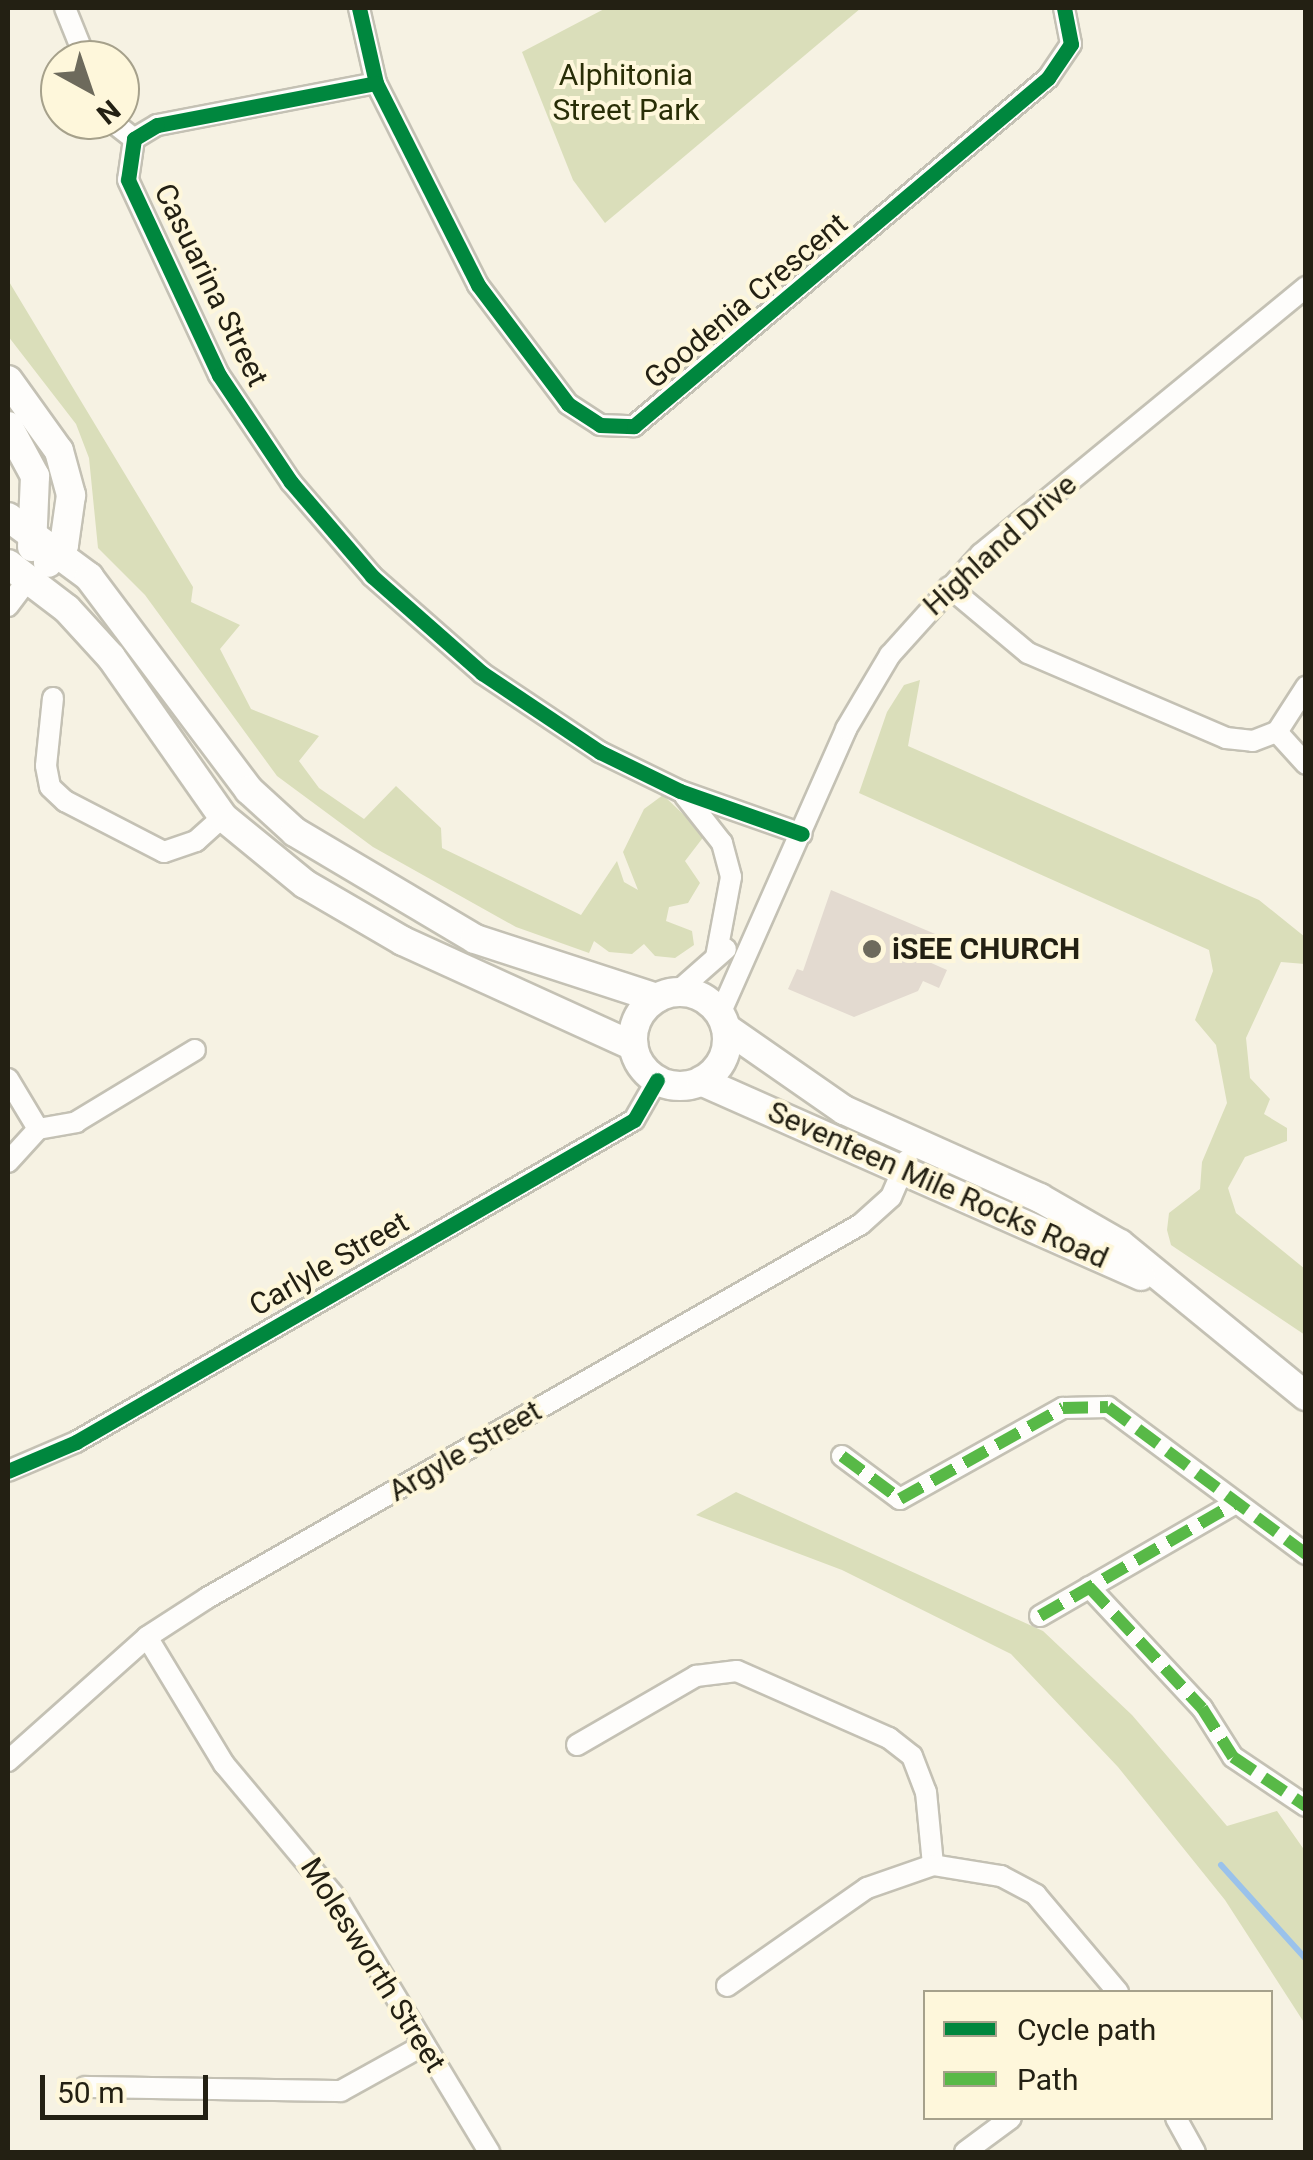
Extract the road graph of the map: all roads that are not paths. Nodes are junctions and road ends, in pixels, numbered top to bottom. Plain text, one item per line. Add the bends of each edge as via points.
1 (66, 8) edge
2 (359, 8) edge
3 (1064, 8) edge
4 (78, 40) edge
5 (376, 83) junction
6 (140, 136) edge
7 (134, 140) edge
8 (1306, 287) edge
9 (8, 380) edge
10 (8, 426) edge
11 (8, 517) edge
12 (33, 531) junction
13 (61, 553) junction
14 (18, 571) edge
15 (949, 586) junction
16 (8, 606) edge
17 (1306, 687) edge
18 (53, 698) dead end
19 (1277, 732) junction
20 (1306, 764) edge
21 (680, 792) junction
22 (224, 816) junction
23 (802, 834) junction
24 (756, 927) junction
25 (716, 956) junction
26 (667, 995) junction
27 (723, 1021) junction
28 (633, 1046) junction
29 (196, 1050) dead end
30 (8, 1078) edge
31 (657, 1080) junction
32 (701, 1081) junction
33 (38, 1129) junction
34 (909, 1155) junction
35 (8, 1162) edge
36 (1306, 1396) edge
37 (842, 1456) dead end
38 (8, 1471) edge
39 (1236, 1502) junction
40 (1306, 1554) edge
41 (1089, 1587) junction
42 (1040, 1616) dead end
43 (147, 1637) junction
44 (577, 1745) dead end
45 (8, 1761) edge
46 (1306, 1806) edge
47 (933, 1865) junction
48 (728, 1986) dead end
49 (1116, 1990) edge
50 (424, 2045) junction
51 (86, 2087) dead end
52 (1008, 2120) edge
53 (1177, 2120) edge
54 (489, 2152) edge
55 (966, 2152) edge
56 (1195, 2152) edge

1 - 4 street
2 - 5 street, Goodenia Crescent
3 - 5 street, Goodenia Crescent via 1071,44 1048,78 634,426 600,425 568,404 534,360 478,285
5 - 6 street via 157,125
7 - 21 street, Casuarina Street via 128,180 152,244 219,374 291,482 372,576 482,673 600,752
8 - 15 street, Highland Drive
9 - 13 main road via 66,474 71,507
10 - 12 main road via 35,476
11 - 12 main road
12 - 13 main road
12 - 14 main road
13 - 14 main road
13 - 26 main road via 131,624 248,790 295,832 475,939
14 - 16 street
14 - 22 main road via 111,657
15 - 19 street via 1028,653 1226,738 1253,741
15 - 23 street, Highland Drive via 890,655 846,729
17 - 19 street
18 - 22 street via 46,766 50,787 66,801 164,852 196,841
19 - 20 street
21 - 23 street, Casuarina Street
21 - 25 street via 722,843 731,877
22 - 28 main road via 305,884 376,927
23 - 24 street, Highland Drive
24 - 25 street, Highland Drive
24 - 27 street, Highland Drive
25 - 26 street, Highland Drive
26 - 27 main road via 702,997
26 - 28 main road via 638,1018
27 - 32 main road via 722,1058
27 - 34 main road, Seventeen Mile Rocks Road
28 - 31 main road
29 - 33 street via 76,1122
30 - 33 street
31 - 32 main road
31 - 38 street, Carlyle Street via 634,1120 76,1442
32 - 34 main road, Seventeen Mile Rocks Road
33 - 35 street
34 - 36 main road, Seventeen Mile Rocks Road via 1173,1294
34 - 43 street, Argyle Street via 891,1198 861,1224
37 - 39 street via 900,1500 1082,1403 1108,1407
39 - 40 street
39 - 41 street
41 - 42 street
41 - 46 street via 1202,1708 1233,1757
43 - 45 street, Argyle Street
43 - 50 street, Molesworth Street via 224,1764 314,1864
44 - 47 street via 696,1676 737,1671 889,1738 912,1756 926,1792
47 - 48 street via 868,1888
47 - 49 street via 1001,1876 1036,1895
50 - 51 street via 341,2091
50 - 54 street, Molesworth Street
52 - 55 street
53 - 56 street

